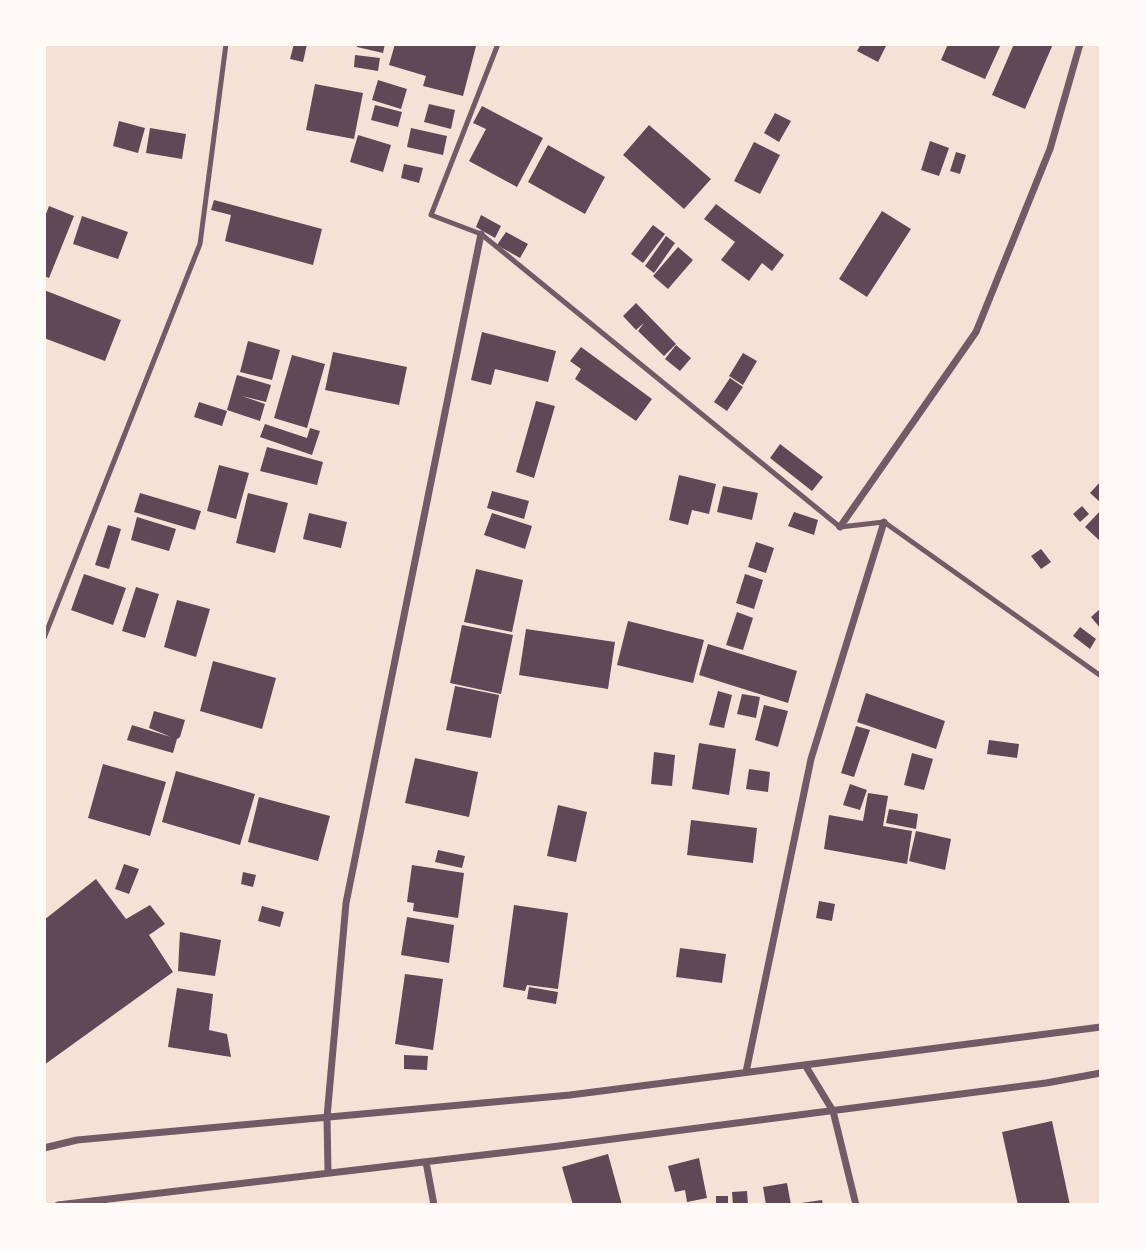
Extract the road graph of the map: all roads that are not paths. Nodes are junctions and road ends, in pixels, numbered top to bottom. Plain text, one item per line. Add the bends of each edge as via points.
1 (226, 44) edge
2 (498, 44) edge
3 (1080, 44) edge
4 (481, 234) junction
5 (884, 522) junction
6 (840, 527) junction
7 (44, 638) edge
8 (1101, 676) edge
9 (1101, 1027) edge
10 (805, 1065) junction
11 (746, 1072) junction
12 (1101, 1073) edge
13 (833, 1111) junction
14 (327, 1117) junction
15 (44, 1148) edge
16 (426, 1162) junction
17 (328, 1173) junction
18 (58, 1205) edge
19 (434, 1205) edge
20 (856, 1205) edge

1 - 7 lane via 200,244
2 - 4 lane via 431,215
3 - 6 street via 1049,149 976,332
4 - 6 lane
4 - 14 street via 346,903
5 - 6 lane
5 - 8 lane
5 - 11 street via 811,759
9 - 10 street
10 - 11 street
10 - 13 street
11 - 14 street via 570,1095
12 - 13 street
13 - 16 street
13 - 20 street
14 - 15 street via 77,1140
14 - 17 street
16 - 17 street
16 - 19 street
17 - 18 street

